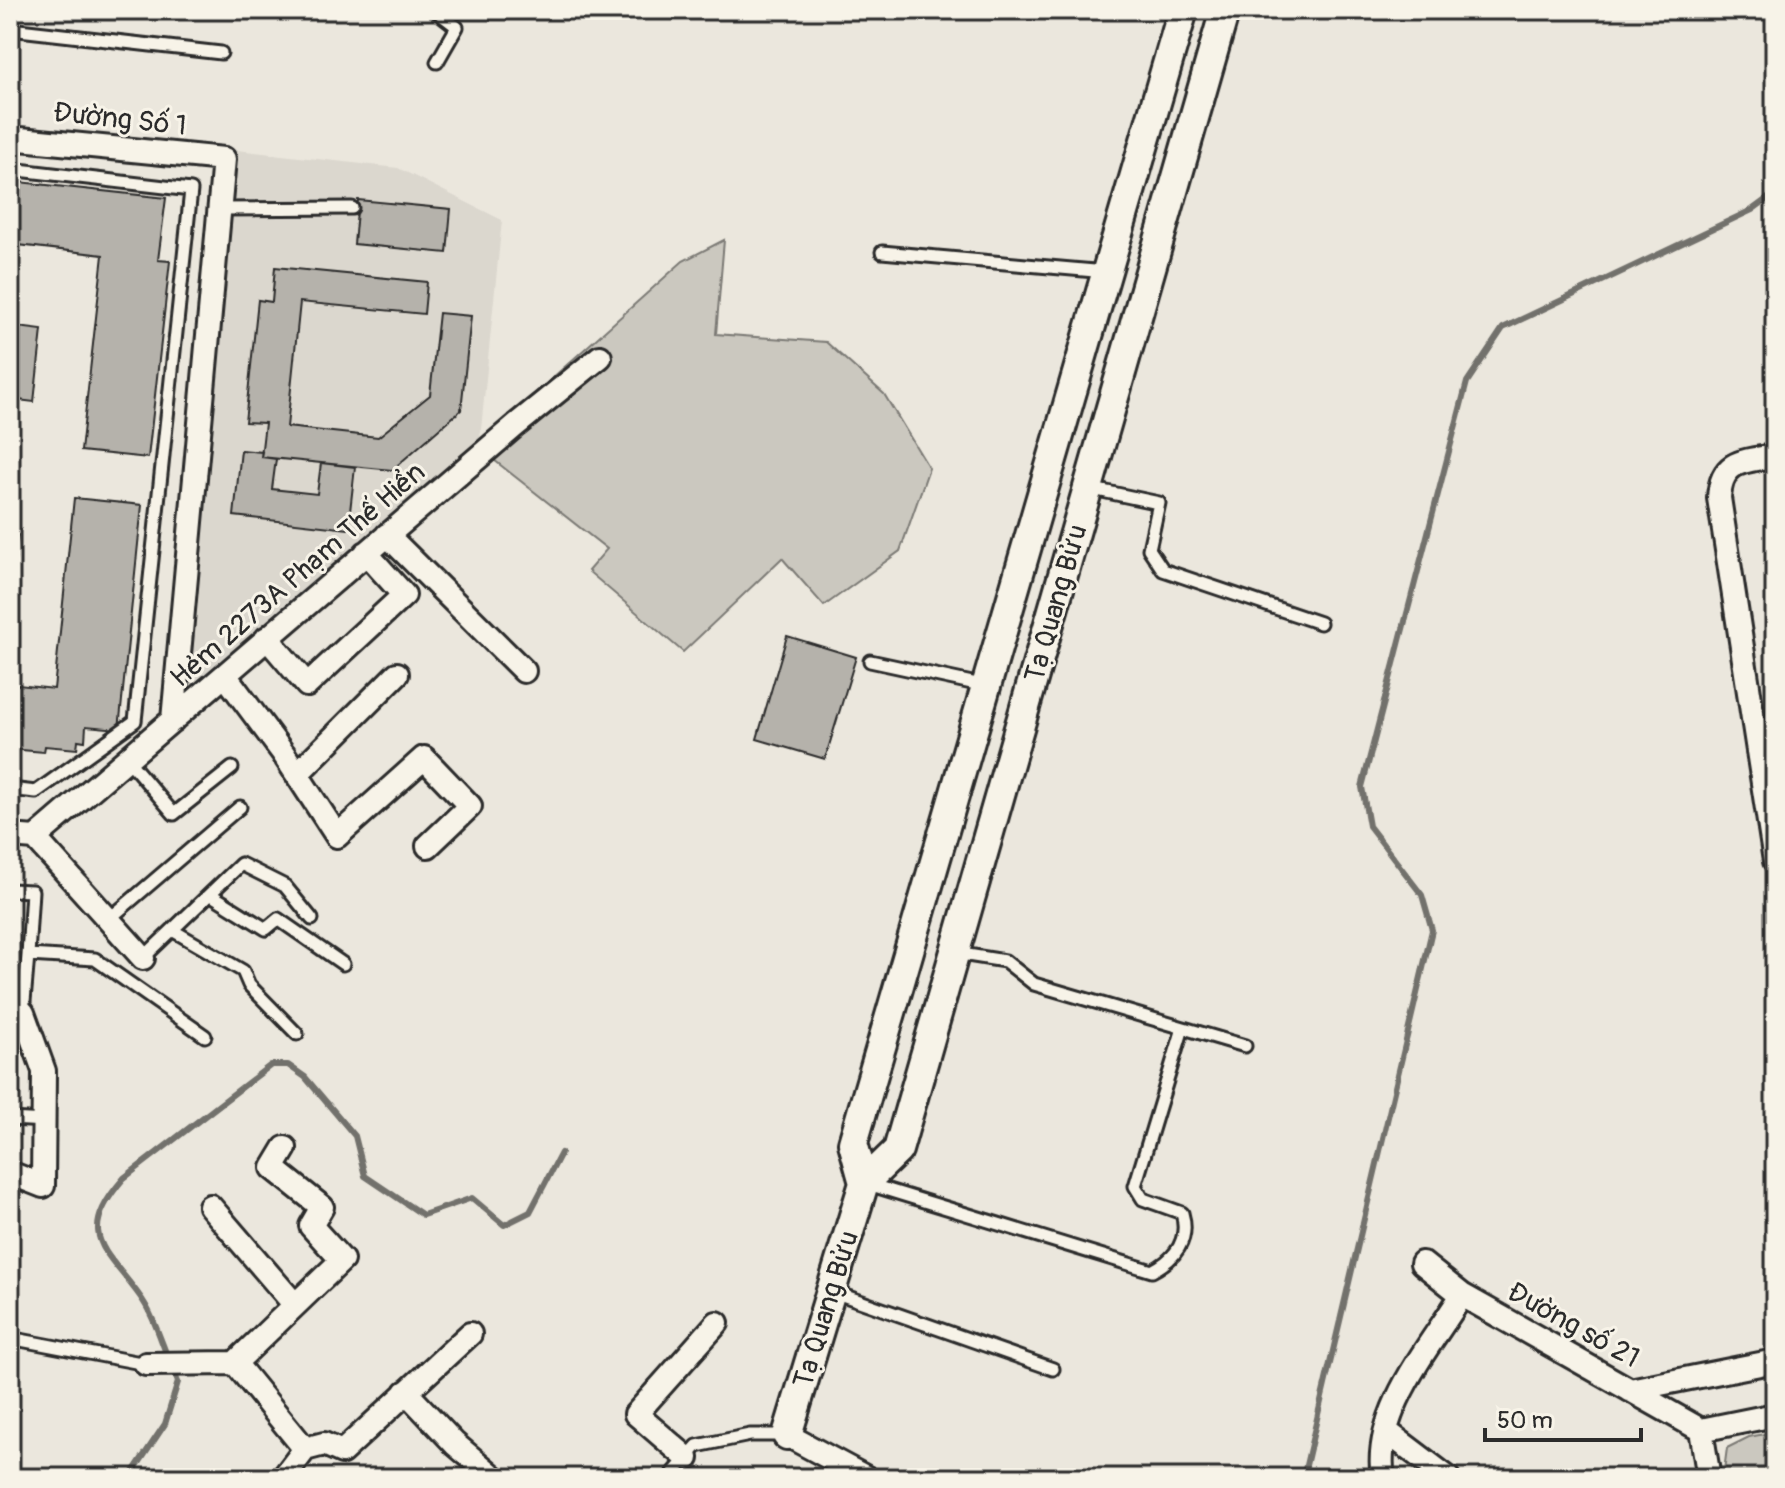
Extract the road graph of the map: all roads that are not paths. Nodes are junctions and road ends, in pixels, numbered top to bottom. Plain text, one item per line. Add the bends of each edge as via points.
1 (435, 10) edge
2 (1182, 15) edge
3 (1222, 19) edge
4 (10, 29) edge
5 (221, 53) dead end
6 (437, 62) dead end
7 (10, 138) edge
8 (10, 169) edge
9 (352, 208) dead end
10 (220, 209) junction
11 (882, 252) dead end
12 (1107, 272) junction
13 (600, 357) dead end
14 (1775, 456) edge
15 (1088, 488) junction
16 (387, 535) junction
17 (366, 553) junction
18 (1320, 623) dead end
19 (267, 638) junction
20 (870, 661) dead end
21 (524, 671) dead end
22 (397, 674) dead end
23 (225, 675) junction
24 (986, 686) junction
25 (1028, 697) junction
26 (173, 720) junction
27 (127, 759) junction
28 (232, 768) dead end
29 (297, 774) junction
30 (10, 789) edge
31 (240, 807) dead end
32 (10, 836) edge
33 (35, 838) junction
34 (428, 846) dead end
35 (1775, 861) edge
36 (10, 890) edge
37 (210, 894) junction
38 (312, 919) dead end
39 (108, 920) junction
40 (172, 930) junction
41 (954, 953) junction
42 (28, 955) junction
43 (143, 958) joint
44 (343, 964) dead end
45 (16, 1012) edge
46 (1183, 1028) junction
47 (297, 1034) dead end
48 (205, 1036) dead end
49 (1245, 1046) dead end
50 (10, 1119) edge
51 (46, 1121) junction
52 (285, 1148) dead end
53 (10, 1173) edge
54 (864, 1183) junction
55 (210, 1206) dead end
56 (1422, 1263) dead end
57 (830, 1291) junction
58 (1462, 1295) junction
59 (295, 1305) junction
60 (717, 1323) dead end
61 (470, 1334) dead end
62 (10, 1338) edge
63 (1775, 1361) edge
64 (235, 1363) junction
65 (146, 1364) joint
66 (1053, 1369) dead end
67 (1630, 1390) junction
68 (406, 1392) junction
69 (1775, 1415) edge
70 (1701, 1430) junction
71 (1386, 1431) junction
72 (787, 1435) junction
73 (305, 1449) junction
74 (687, 1458) junction
75 (283, 1478) edge
76 (495, 1478) edge
77 (669, 1478) edge
78 (867, 1478) edge
79 (1383, 1478) edge
80 (1448, 1478) edge
81 (1709, 1478) edge

1 - 6 lane via 457,27
2 - 3 street
2 - 12 street, Tạ Quang Bửu
3 - 15 street, Tạ Quang Bửu
4 - 5 lane
7 - 10 street, Đường Số 1 via 224,159
8 - 30 lane via 191,190 135,721 36,792
9 - 10 lane
10 - 26 street
11 - 12 lane
12 - 24 street, Tạ Quang Bửu
13 - 16 street, Hẻm 2273A Phạm Thế Hiển
14 - 35 street via 1732,465 1720,480 1719,498
15 - 18 lane via 1159,503 1149,549 1163,570
15 - 25 street, Tạ Quang Bửu
16 - 17 street, Hẻm 2273A Phạm Thế Hiển
16 - 21 street
17 - 19 street, Hẻm 2273A Phạm Thế Hiển
17 - 19 street via 404,595 307,685
19 - 23 street, Hẻm 2273A Phạm Thế Hiển
20 - 24 lane
22 - 29 street
23 - 26 street, Hẻm 2273A Phạm Thế Hiển
23 - 29 street
24 - 25 street
24 - 54 street, Tạ Quang Bửu via 853,1143
25 - 41 street, Tạ Quang Bửu
26 - 27 street, Hẻm 2273A Phạm Thế Hiển
27 - 28 lane via 174,814
27 - 33 street, Hẻm 2273A Phạm Thế Hiển
29 - 34 street via 337,836 424,758 470,806
31 - 39 lane
32 - 33 street
33 - 39 street
36 - 42 lane via 32,891
37 - 38 lane via 241,864 285,886
37 - 40 lane
37 - 44 lane via 266,929 278,919
39 - 43 street
40 - 43 lane
40 - 47 lane via 243,971 249,985
41 - 46 lane via 1005,961 1034,984
41 - 54 street, Tạ Quang Bửu via 898,1150
42 - 45 lane
42 - 48 lane via 95,959
45 - 51 street via 44,1071
46 - 49 lane
46 - 54 lane via 1135,1186 1143,1199 1182,1213 1187,1228 1167,1263 1152,1271
50 - 51 lane
51 - 53 street via 43,1186
52 - 59 street via 273,1168 322,1207 311,1226 342,1260
54 - 57 street, Tạ Quang Bửu
55 - 59 street
56 - 58 street, Đường số 21
57 - 66 lane
57 - 72 street, Tạ Quang Bửu
58 - 67 street, Đường số 21
58 - 71 street via 1396,1402
59 - 64 street
60 - 74 street via 636,1414
61 - 68 street
62 - 65 lane
63 - 67 street
64 - 65 street
64 - 73 street
67 - 70 street, Đường số 21
68 - 73 street via 342,1452 324,1444
68 - 76 street
69 - 70 street
70 - 81 street
71 - 79 street via 1380,1461
71 - 80 street
72 - 74 lane via 750,1435 697,1446
72 - 78 street
73 - 75 street
74 - 77 lane

